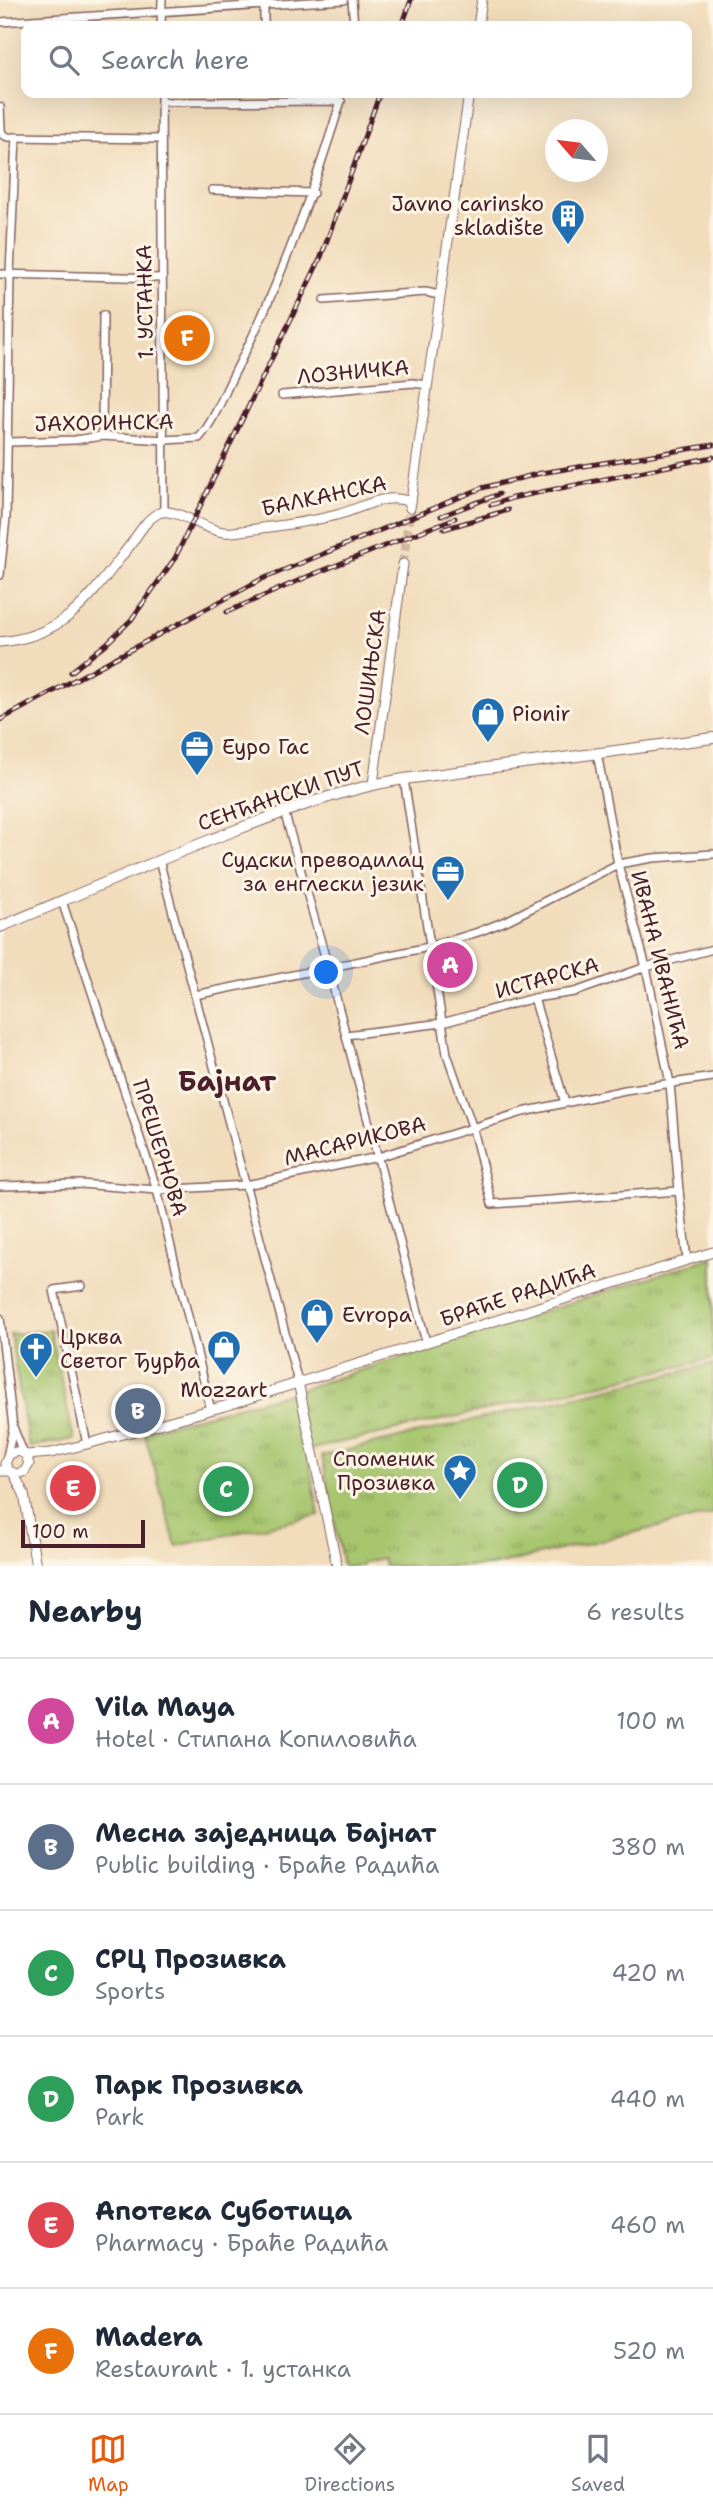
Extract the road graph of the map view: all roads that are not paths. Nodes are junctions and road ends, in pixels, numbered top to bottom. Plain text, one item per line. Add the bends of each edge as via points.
1 (162, 0) edge
2 (344, 0) edge
3 (352, 0) edge
4 (482, 0) edge
5 (264, 2) edge
6 (161, 11) junction
7 (161, 21) edge
8 (264, 21) edge
9 (354, 21) edge
10 (479, 21) edge
11 (0, 22) edge
12 (161, 98) edge
13 (468, 98) edge
14 (161, 102) junction
15 (0, 107) edge
16 (0, 128) edge
17 (16, 137) junction
18 (160, 139) junction
19 (212, 190) dead end
20 (313, 193) junction
21 (0, 274) edge
22 (10, 274) junction
23 (162, 278) junction
24 (440, 295) junction
25 (324, 300) dead end
26 (103, 315) dead end
27 (427, 385) junction
28 (282, 396) dead end
29 (102, 436) junction
30 (165, 440) junction
31 (9, 442) junction
32 (164, 511) junction
33 (3, 518) edge
34 (403, 564) tunnel mouth
35 (0, 575) edge
36 (0, 642) edge
37 (713, 738) edge
38 (597, 753) junction
39 (404, 779) junction
40 (373, 784) junction
41 (285, 811) junction
42 (713, 854) edge
43 (159, 860) junction
44 (618, 864) junction
45 (62, 901) junction
46 (0, 927) edge
47 (429, 947) junction
48 (713, 949) edge
49 (328, 967) junction
50 (646, 967) junction
51 (195, 995) junction
52 (534, 998) junction
53 (442, 1023) junction
54 (346, 1035) junction
55 (713, 1077) edge
56 (670, 1083) junction
57 (565, 1103) junction
58 (472, 1129) junction
59 (378, 1157) junction
60 (246, 1185) junction
61 (0, 1186) edge
62 (158, 1190) junction
63 (679, 1191) junction
64 (713, 1252) edge
65 (687, 1261) junction
66 (82, 1286) dead end
67 (0, 1318) edge
68 (426, 1342) junction
69 (4, 1382) edge
70 (298, 1382) junction
71 (211, 1410) junction
72 (13, 1427) junction
73 (87, 1444) junction
74 (4, 1460) edge
75 (26, 1460) junction
76 (8, 1472) edge
77 (24, 1494) junction
78 (36, 1566) edge
79 (337, 1566) edge

1 - 6 street
2 - 5 street
3 - 9 street
4 - 10 street
5 - 6 street
5 - 8 street
6 - 7 street
6 - 11 street
12 - 14 street, 1. УСТАНКА
13 - 24 street
14 - 18 street, 1. УСТАНКА
14 - 20 street via 341,101
15 - 16 street
16 - 17 street via 3,135
17 - 18 street
17 - 22 street
18 - 23 street, 1. УСТАНКА
19 - 20 street
20 - 30 street, ЈАХОРИНСКА via 247,351 199,438
21 - 22 street
22 - 23 street
22 - 31 street
23 - 30 street, 1. УСТАНКА
24 - 25 street via 425,292
24 - 27 street
26 - 29 street
27 - 28 street, ЛОЗНИЧКА
27 - 32 street, БАЛКАНСКА via 411,505 398,497 384,498 297,524 226,532
29 - 30 street, ЈАХОРИНСКА
29 - 31 street, ЈАХОРИНСКА
30 - 32 street, 1. УСТАНКА
31 - 33 street
32 - 36 street via 151,519 86,602 61,623 24,640
33 - 35 street
34 - 40 street, ЛОШИЊСКА
37 - 38 main road, СЕНЋАНСКИ ПУТ
38 - 39 main road, СЕНЋАНСКИ ПУТ
38 - 44 street, ИВАНА ИВАНИЋА
39 - 40 main road, СЕНЋАНСКИ ПУТ
39 - 47 street
40 - 41 main road, СЕНЋАНСКИ ПУТ
41 - 43 main road, СЕНЋАНСКИ ПУТ
41 - 49 street
42 - 44 street
43 - 45 main road, СЕНЋАНСКИ ПУТ
43 - 51 street
44 - 47 street via 508,920
44 - 50 street, ИВАНА ИВАНИЋА
45 - 46 main road, СЕНЋАНСКИ ПУТ
45 - 62 street, ПРЕШЕРНОВА
47 - 49 street
47 - 53 street
48 - 50 street, ИСТАРСКА
49 - 51 street
49 - 54 street
50 - 52 street, ИСТАРСКА via 575,992
50 - 56 street, ИВАНА ИВАНИЋА
51 - 60 street
52 - 53 street, ИСТАРСКА
52 - 57 street
53 - 54 street, ИСТАРСКА
53 - 58 street via 447,1054
54 - 59 street
55 - 56 street, МАСАРИКОВА
56 - 57 street, МАСАРИКОВА
56 - 63 street, ИВАНА ИВАНИЋА
57 - 58 street, МАСАРИКОВА
58 - 59 street, МАСАРИКОВА
58 - 63 street via 492,1204
59 - 60 street, МАСАРИКОВА
59 - 68 street
60 - 62 street, МАСАРИКОВА
60 - 70 street
61 - 62 street, МАСАРИКОВА
62 - 71 street, ПРЕШЕРНОВА
63 - 65 street, ИВАНА ИВАНИЋА
64 - 65 street, БРАЋЕ РАДИЋА
65 - 68 street, БРАЋЕ РАДИЋА
66 - 73 street via 54,1290
67 - 69 street
68 - 70 street, БРАЋЕ РАДИЋА
69 - 72 street
70 - 71 street, БРАЋЕ РАДИЋА
70 - 79 street
71 - 73 street, БРАЋЕ РАДИЋА
72 - 74 street
72 - 75 street
73 - 75 street, БРАЋЕ РАДИЋА
74 - 75 street via 12,1452
74 - 76 street
75 - 76 street via 19,1474
75 - 77 street
76 - 77 street
77 - 78 street

